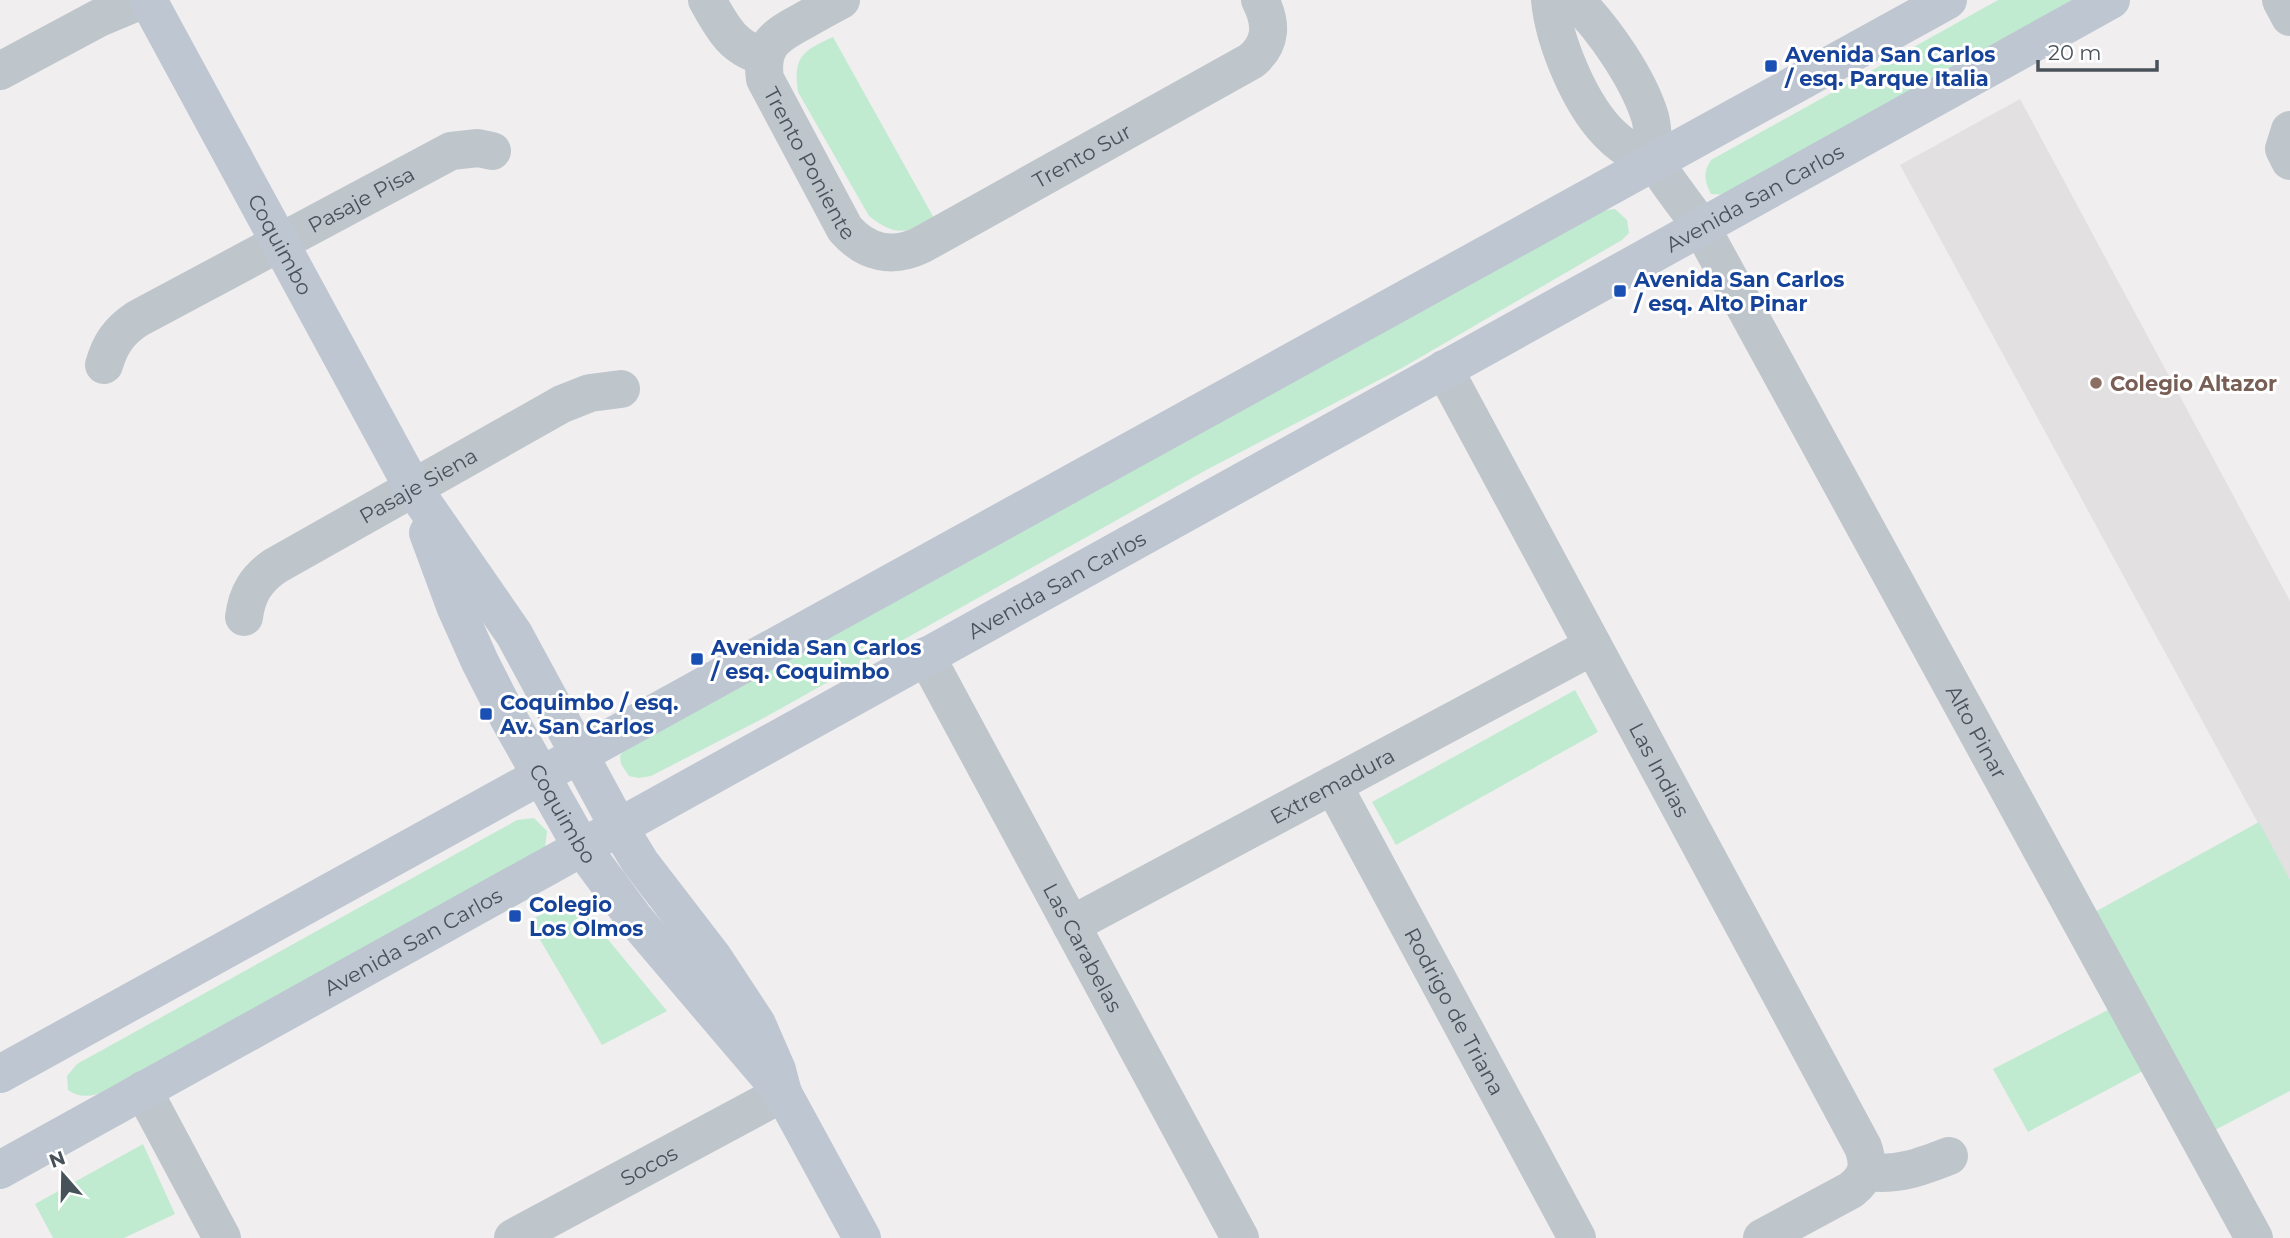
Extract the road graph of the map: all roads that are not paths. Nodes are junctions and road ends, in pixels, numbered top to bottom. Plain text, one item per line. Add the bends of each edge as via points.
1 (142, 0) edge
2 (148, 0) edge
3 (707, 0) edge
4 (841, 0) edge
5 (1260, 0) edge
6 (1550, 0) edge
7 (1575, 0) edge
8 (1948, 0) edge
9 (2111, 0) edge
10 (2281, 0) edge
11 (2290, 17) edge
12 (764, 56) junction
13 (0, 71) edge
14 (2290, 130) edge
15 (492, 150) dead end
16 (1655, 161) junction
17 (2290, 161) edge
18 (1701, 227) junction
19 (280, 243) junction
20 (883, 253) joint
21 (104, 366) dead end
22 (1444, 369) junction
23 (621, 389) dead end
24 (412, 488) junction
25 (244, 617) dead end
26 (1593, 646) junction
27 (926, 656) junction
28 (580, 754) junction
29 (541, 775) junction
30 (1333, 785) junction
31 (618, 826) junction
32 (581, 846) junction
33 (1072, 925) junction
34 (0, 1074) edge
35 (143, 1090) junction
36 (783, 1093) junction
37 (1949, 1156) dead end
38 (0, 1170) edge
39 (1866, 1172) junction
40 (222, 1238) edge
41 (513, 1238) edge
42 (862, 1238) edge
43 (1240, 1238) edge
44 (1577, 1238) edge
45 (1762, 1238) edge
46 (2254, 1238) edge

1 - 13 street
2 - 19 main road, Coquimbo
3 - 12 street, Trento Poniente via 727,36 751,53
4 - 12 street via 778,34
5 - 20 street, Trento Sur via 1269,23 1268,38 1251,61 921,245
6 - 16 street via 1564,56 1594,115 1615,139
7 - 16 street via 1605,34 1642,98 1655,139
8 - 16 main road
9 - 18 main road, Avenida San Carlos
10 - 11 street
12 - 20 street, Trento Poniente via 770,90 845,229 868,249
14 - 17 street via 2284,149
15 - 19 street, Pasaje Pisa via 451,151
16 - 18 street, Alto Pinar
16 - 28 main road
18 - 22 main road, Avenida San Carlos
18 - 46 street, Alto Pinar
19 - 21 street, Pasaje Pisa via 124,328
19 - 24 main road, Coquimbo
22 - 26 street, Las Indias
22 - 27 main road, Avenida San Carlos
23 - 24 street, Pasaje Siena via 590,393 562,404
24 - 25 street, Pasaje Siena via 263,574 246,601
24 - 28 main road, Coquimbo via 514,634
24 - 29 main road, Coquimbo via 460,617
26 - 30 street, Extremadura
26 - 39 street, Las Indias via 1863,1147 1868,1159
27 - 31 main road, Avenida San Carlos
27 - 33 street, Las Carabelas
28 - 29 main road
28 - 31 main road, Coquimbo
29 - 32 main road, Coquimbo
29 - 34 main road
30 - 33 street, Extremadura
30 - 44 street, Rodrigo de Triana
31 - 32 main road, Avenida San Carlos
31 - 36 main road, Coquimbo via 750,1012 769,1048
32 - 35 main road, Avenida San Carlos
32 - 36 main road, Coquimbo via 634,918
33 - 43 street, Las Carabelas
35 - 38 main road, Avenida San Carlos
35 - 40 street
36 - 41 street, Socos
36 - 42 main road, Coquimbo
37 - 39 street via 1898,1173
39 - 45 street via 1851,1190

